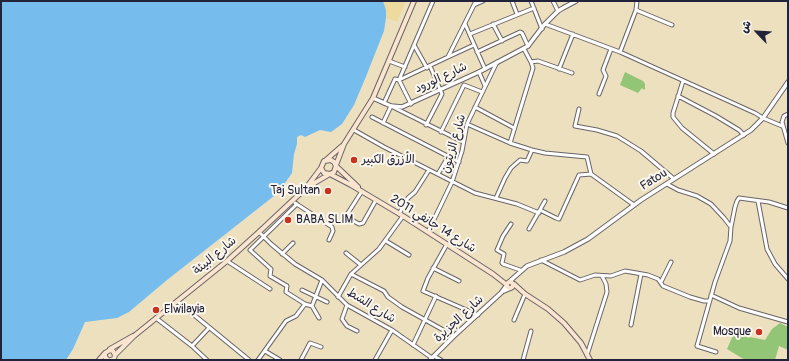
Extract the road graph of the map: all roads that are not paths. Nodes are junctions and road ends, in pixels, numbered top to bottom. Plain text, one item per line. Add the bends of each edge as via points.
1 (414, 1) edge
2 (433, 1) edge
3 (476, 1) edge
4 (483, 1) edge
5 (512, 1) edge
6 (531, 1) edge
7 (553, 1) edge
8 (576, 1) edge
9 (637, 1) edge
10 (474, 6) junction
11 (534, 8) junction
12 (636, 10) junction
13 (558, 11) junction
14 (517, 14) junction
15 (465, 24) junction
16 (493, 24) junction
17 (545, 24) junction
18 (672, 26) dead end
19 (542, 29) junction
20 (470, 34) junction
21 (573, 34) junction
22 (502, 40) junction
23 (414, 45) junction
24 (474, 45) junction
25 (528, 46) junction
26 (524, 49) junction
27 (612, 49) junction
28 (477, 52) junction
29 (620, 52) junction
30 (448, 57) junction
31 (389, 61) junction
32 (498, 62) junction
33 (531, 62) junction
34 (430, 66) junction
35 (405, 67) junction
36 (426, 68) junction
37 (485, 69) junction
38 (559, 69) junction
39 (479, 72) junction
40 (572, 73) dead end
41 (399, 80) junction
42 (683, 81) junction
43 (788, 82) edge
44 (485, 86) junction
45 (440, 89) junction
46 (482, 92) junction
47 (599, 94) dead end
48 (678, 96) junction
49 (373, 98) junction
50 (384, 103) junction
51 (411, 104) junction
52 (391, 106) junction
53 (475, 107) junction
54 (579, 109) dead end
55 (788, 114) edge
56 (372, 117) dead end
57 (763, 118) junction
58 (383, 123) junction
59 (467, 124) junction
60 (426, 125) junction
61 (782, 126) junction
62 (514, 128) junction
63 (354, 130) junction
64 (441, 132) junction
65 (744, 135) junction
66 (463, 142) junction
67 (510, 142) junction
68 (788, 143) edge
69 (344, 144) junction
70 (532, 150) junction
71 (714, 154) junction
72 (448, 157) junction
73 (326, 160) junction
74 (459, 162) junction
75 (336, 165) junction
76 (321, 168) junction
77 (429, 170) junction
78 (329, 174) junction
79 (438, 174) junction
80 (590, 174) junction
81 (674, 179) junction
82 (452, 182) junction
83 (667, 184) junction
84 (306, 188) junction
85 (362, 191) junction
86 (496, 198) junction
87 (376, 200) junction
88 (292, 201) junction
89 (545, 201) dead end
90 (758, 201) junction
91 (297, 204) junction
92 (634, 205) junction
93 (788, 208) edge
94 (539, 212) junction
95 (401, 215) junction
96 (733, 216) junction
97 (724, 218) junction
98 (512, 224) dead end
99 (731, 227) junction
100 (529, 229) dead end
101 (259, 232) junction
102 (428, 232) junction
103 (263, 237) junction
104 (329, 240) dead end
105 (386, 240) junction
106 (293, 243) dead end
107 (447, 244) junction
108 (346, 253) dead end
109 (282, 254) junction
110 (409, 254) dead end
111 (541, 260) junction
112 (227, 261) junction
113 (672, 262) dead end
114 (361, 265) junction
115 (433, 268) junction
116 (520, 270) junction
117 (351, 274) junction
118 (641, 274) junction
119 (602, 276) junction
120 (788, 279) edge
121 (322, 280) junction
122 (460, 281) dead end
123 (661, 282) junction
124 (510, 285) junction
125 (270, 289) dead end
126 (302, 290) dead end
127 (525, 294) junction
128 (711, 295) junction
129 (315, 296) junction
130 (338, 296) junction
131 (436, 296) junction
132 (177, 301) junction
133 (709, 301) junction
134 (327, 302) dead end
135 (305, 304) junction
136 (347, 305) junction
137 (312, 306) junction
138 (478, 315) junction
139 (156, 318) junction
140 (319, 318) dead end
141 (425, 320) junction
142 (514, 320) dead end
143 (788, 322) edge
144 (631, 325) dead end
145 (209, 328) junction
146 (392, 330) junction
147 (357, 331) dead end
148 (531, 331) dead end
149 (134, 336) junction
150 (454, 336) junction
151 (413, 345) junction
152 (192, 346) junction
153 (321, 348) dead end
154 (265, 351) junction
155 (107, 352) junction
156 (716, 352) dead end
157 (587, 354) junction
158 (114, 358) edge
159 (432, 358) edge
160 (247, 359) edge
161 (99, 360) edge
162 (108, 360) edge
163 (207, 360) edge
164 (258, 360) edge
165 (280, 360) edge
166 (301, 360) edge
167 (375, 360) edge
168 (441, 360) edge
169 (523, 360) edge
170 (590, 360) edge

1 - 31 main road
2 - 23 street
3 - 10 street
4 - 10 street
5 - 14 street
6 - 11 street
7 - 13 street
8 - 13 street
9 - 12 street
10 - 15 street
11 - 14 street
11 - 19 street
12 - 18 street
12 - 29 street
13 - 17 street
14 - 16 street
15 - 20 street
15 - 30 street
16 - 20 street
16 - 22 street
17 - 19 street
17 - 21 street
19 - 25 street
20 - 24 street
21 - 27 street
21 - 38 street
22 - 25 street via 521,32
22 - 28 street
23 - 35 street
23 - 36 street
24 - 28 street
24 - 30 street
25 - 26 street
26 - 32 street
26 - 33 street
27 - 29 street
27 - 47 street via 603,70 606,76
28 - 37 street
29 - 42 street
30 - 34 street
31 - 35 street
31 - 49 main road
32 - 37 street, شارع الورود
32 - 44 street, شارع الزيتون
33 - 38 street via 538,61
33 - 62 street via 532,73
34 - 36 street
34 - 45 street
35 - 41 street
36 - 41 street
37 - 39 street, شارع الورود
38 - 40 street
39 - 44 street
39 - 45 street, شارع الورود
41 - 50 street via 395,79
41 - 51 street
42 - 48 street
42 - 57 street
43 - 57 street, Fatou
44 - 46 street, شارع الزيتون
45 - 51 street, شارع الورود
45 - 60 street via 441,97
46 - 53 street, شارع الزيتون
46 - 64 street via 464,85
48 - 65 street
48 - 71 street via 673,116 682,128
49 - 50 street
49 - 63 main road
50 - 52 street
51 - 52 street, شارع الورود via 402,107
52 - 58 street
52 - 60 street
53 - 59 street, شارع الزيتون
53 - 62 street
54 - 81 street via 575,126 617,136 641,151
55 - 61 street via 782,120
56 - 58 street
57 - 61 street
57 - 65 street, Fatou
58 - 72 street
59 - 66 street, شارع الزيتون
59 - 67 street
60 - 64 street
61 - 68 street
62 - 67 street
63 - 69 main road
63 - 77 street
64 - 66 street
65 - 71 street, Fatou
66 - 74 street, شارع الزيتون
67 - 70 street
69 - 73 main road
69 - 75 main road
70 - 80 street via 587,157
70 - 86 street via 527,161 520,160 512,168
71 - 81 street, Fatou
72 - 74 street
72 - 79 street
73 - 75 main road via 331,160
73 - 76 main road
74 - 82 street, شارع الزيتون
75 - 78 main road via 335,170
75 - 85 main road, شارع 14 جانفي 2011
76 - 78 main road via 324,173
76 - 84 main road, شارع البيئة
77 - 79 street
77 - 95 street via 408,198
78 - 84 main road, شارع البيئة
78 - 85 main road, شارع 14 جانفي 2011
79 - 82 street
80 - 92 street
80 - 94 street via 579,175 559,219
81 - 83 street, Fatou
82 - 86 street via 474,193
82 - 102 street, شارع الزيتون
83 - 92 street, Fatou
83 - 97 street via 711,204
84 - 88 main road, شارع البيئة
85 - 87 main road, شارع 14 جانفي 2011
85 - 87 street via 348,213 350,219 359,224 363,223
86 - 94 street
87 - 95 main road, شارع 14 جانفي 2011
88 - 91 street
88 - 101 main road, شارع البيئة
89 - 94 street
90 - 93 street
90 - 96 street via 739,198
90 - 120 street via 767,249 775,264
91 - 103 street
91 - 104 street via 332,227
92 - 111 street, Fatou via 588,239 564,252
94 - 100 street
95 - 102 main road, شارع 14 جانفي 2011
95 - 105 street
96 - 97 street
96 - 99 street
97 - 99 street
98 - 116 street via 496,250 504,254 503,264
99 - 128 street via 730,241
101 - 103 street, شارع الشط
101 - 112 main road, شارع البيئة
102 - 107 main road, شارع 14 جانفي 2011
103 - 109 street, شارع الشط
103 - 135 street via 250,248 250,251 271,269 271,276 287,286 286,292
105 - 110 street
105 - 114 street via 378,252
106 - 109 street
107 - 115 street
107 - 124 main road, شارع 14 جانفي 2011
108 - 114 street
109 - 121 street, شارع الشط
111 - 116 street, Fatou
111 - 119 street via 576,279
112 - 125 street
112 - 132 main road, شارع البيئة
113 - 123 street
114 - 117 street
115 - 122 street
115 - 131 street via 423,289
116 - 124 street, Fatou
117 - 130 street
117 - 141 street via 384,291 402,307
118 - 119 street via 626,271
118 - 123 street via 654,277
118 - 144 street
119 - 157 street via 607,292
121 - 129 street
121 - 130 street, شارع الشط
123 - 133 street via 663,286 690,297
124 - 127 main road, شارع 14 جانفي 2011
124 - 138 street, شارع الجزيرة
126 - 129 street
127 - 142 street
127 - 157 main road, شارع 14 جانفي 2011 via 564,323
128 - 133 street
128 - 143 street via 740,308
129 - 134 street
129 - 137 street
130 - 136 street, شارع الشط
131 - 138 street
131 - 141 street
132 - 139 main road, شارع البيئة
132 - 145 street
133 - 156 street via 697,346
135 - 137 street
135 - 154 street via 296,316 283,324
136 - 146 street, شارع الشط
136 - 147 street via 342,319 346,326
137 - 140 street
138 - 150 street, شارع الجزيرة
139 - 149 main road, شارع البيئة
139 - 152 street
141 - 150 street
141 - 151 street
145 - 152 street
145 - 160 street
146 - 151 street, شارع الشط
146 - 167 street
148 - 169 street
149 - 155 main road, شارع البيئة
149 - 158 main road, شارع البيئة
150 - 159 street, شارع الجزيرة
151 - 159 street, شارع الشط
152 - 163 street
153 - 166 street via 310,343
154 - 164 street
154 - 165 street
155 - 158 main road via 114,351
155 - 161 main road, شارع البيئة
155 - 162 main road via 105,357
157 - 170 main road, شارع 14 جانفي 2011
159 - 168 street, شارع الشط

